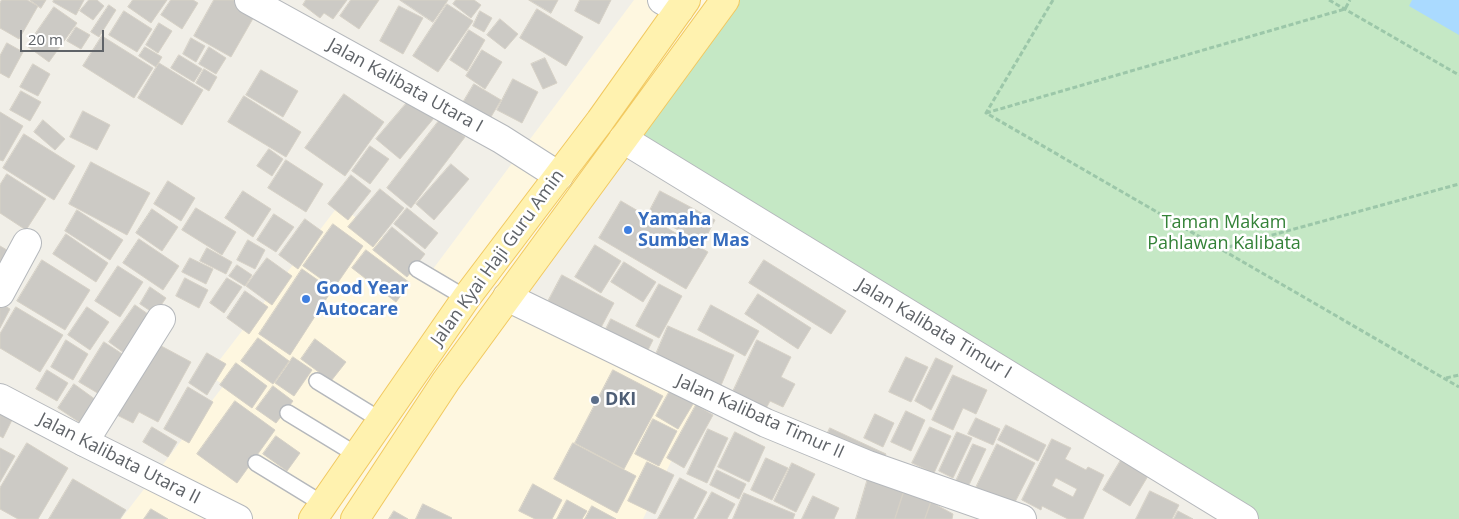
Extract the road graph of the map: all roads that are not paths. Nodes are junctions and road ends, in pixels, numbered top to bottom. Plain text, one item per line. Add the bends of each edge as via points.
1 (249, 0) edge
2 (725, 0) edge
3 (675, 3) edge
4 (623, 139) junction
5 (554, 173) junction
6 (26, 243) dead end
7 (420, 270) dead end
8 (0, 293) edge
9 (459, 294) junction
10 (507, 297) junction
11 (161, 318) dead end
12 (322, 384) dead end
13 (0, 398) edge
14 (293, 416) dead end
15 (376, 417) junction
16 (84, 442) junction
17 (349, 451) junction
18 (261, 466) dead end
19 (315, 506) edge
20 (234, 517) edge
21 (355, 519) edge
22 (1022, 519) edge
23 (1244, 519) edge

1 - 5 street, Jalan Kalibata Utara I via 500,139
2 - 4 main road, Jalan Kyai Haji Guru Amin
3 - 5 main road, Jalan Kyai Haji Guru Amin
4 - 10 main road, Jalan Kyai Haji Guru Amin
4 - 23 street, Jalan Kalibata Timur I
5 - 9 main road, Jalan Kyai Haji Guru Amin
6 - 8 street
7 - 9 lane
9 - 15 main road, Jalan Kyai Haji Guru Amin
10 - 21 main road, Jalan Kyai Haji Guru Amin via 446,381
10 - 22 street, Jalan Kalibata Timur II via 766,423 868,465
11 - 16 street
12 - 15 lane
13 - 16 street, Jalan Kalibata Utara II
14 - 17 lane
15 - 17 main road, Jalan Kyai Haji Guru Amin
16 - 20 street, Jalan Kalibata Utara II
17 - 19 main road, Jalan Kyai Haji Guru Amin
18 - 19 lane

